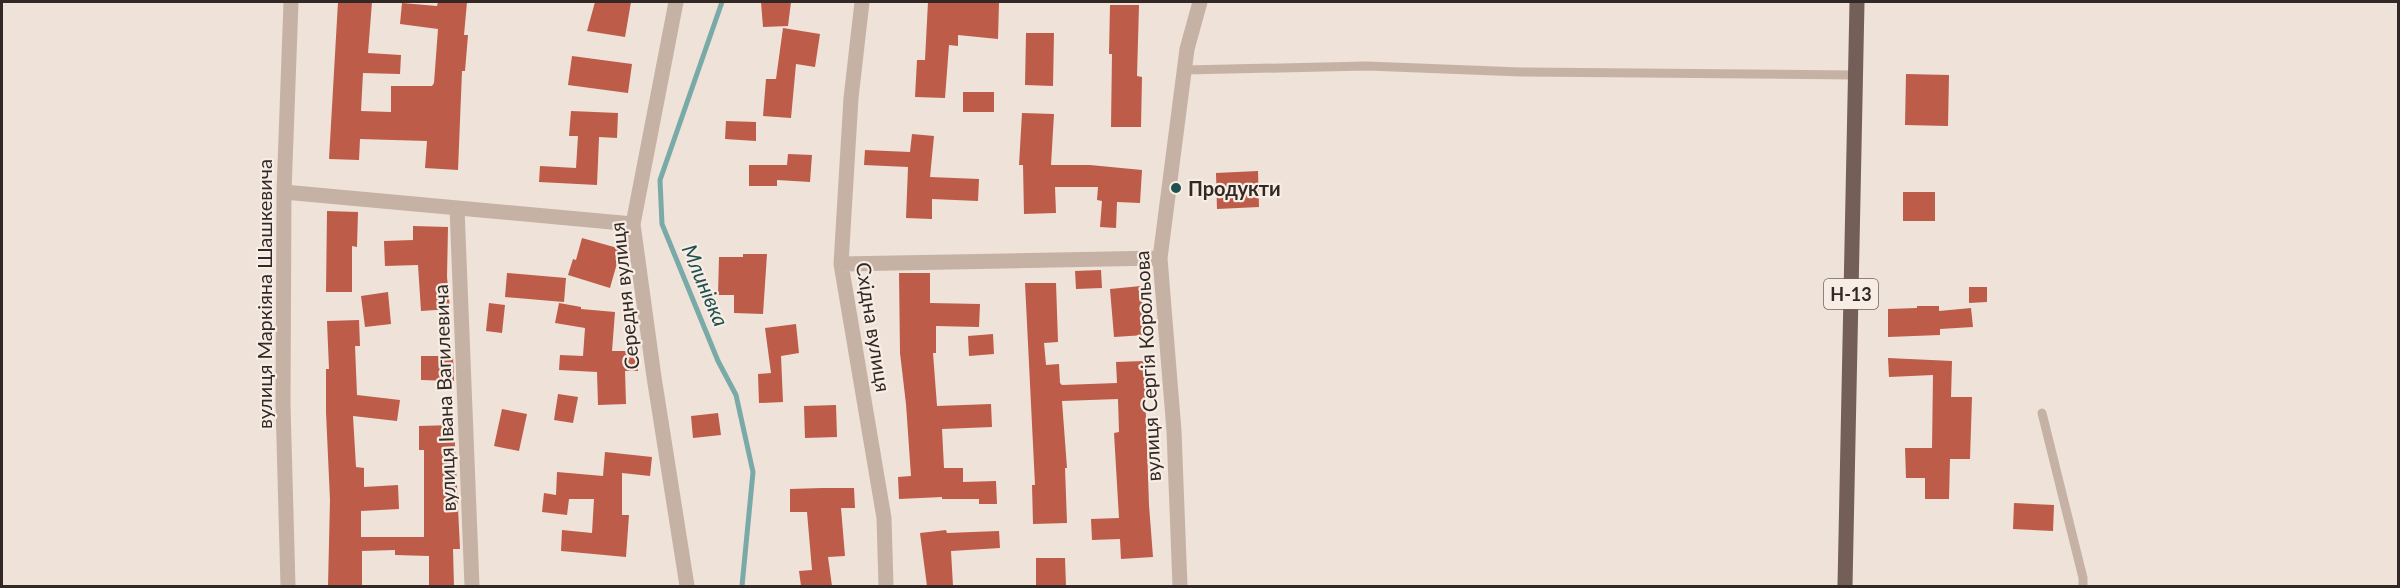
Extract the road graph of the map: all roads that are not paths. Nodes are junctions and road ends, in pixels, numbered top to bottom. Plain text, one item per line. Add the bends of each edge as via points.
1 (291, 2) edge
2 (676, 2) edge
3 (862, 2) edge
4 (1200, 2) edge
5 (1857, 2) edge
6 (1185, 70) junction
7 (1855, 75) junction
8 (284, 192) junction
9 (457, 208) junction
10 (633, 224) junction
11 (1160, 258) junction
12 (841, 264) junction
13 (2042, 414) dead end
14 (288, 586) edge
15 (472, 586) edge
16 (687, 586) edge
17 (886, 586) edge
18 (1180, 586) edge
19 (1845, 586) edge
20 (2083, 586) edge

1 - 8 street, вулиця Маркіяна Шашкевича
2 - 10 street, Середня вулиця
3 - 12 street, Східна вулиця via 851,98
4 - 6 street, вулиця Сергія Корольова
5 - 7 main road, Н-13
6 - 7 lane via 1367,66 1521,72
6 - 11 street, вулиця Сергія Корольова
7 - 19 main road, Н-13
8 - 9 street
8 - 14 street, вулиця Маркіяна Шашкевича via 283,404
9 - 10 street
9 - 15 street, вулиця Івана Вагилевича
10 - 16 street, Середня вулиця
11 - 12 street
11 - 18 street, вулиця Сергія Корольова via 1174,431
12 - 17 street, Східна вулиця via 884,518
13 - 20 lane

